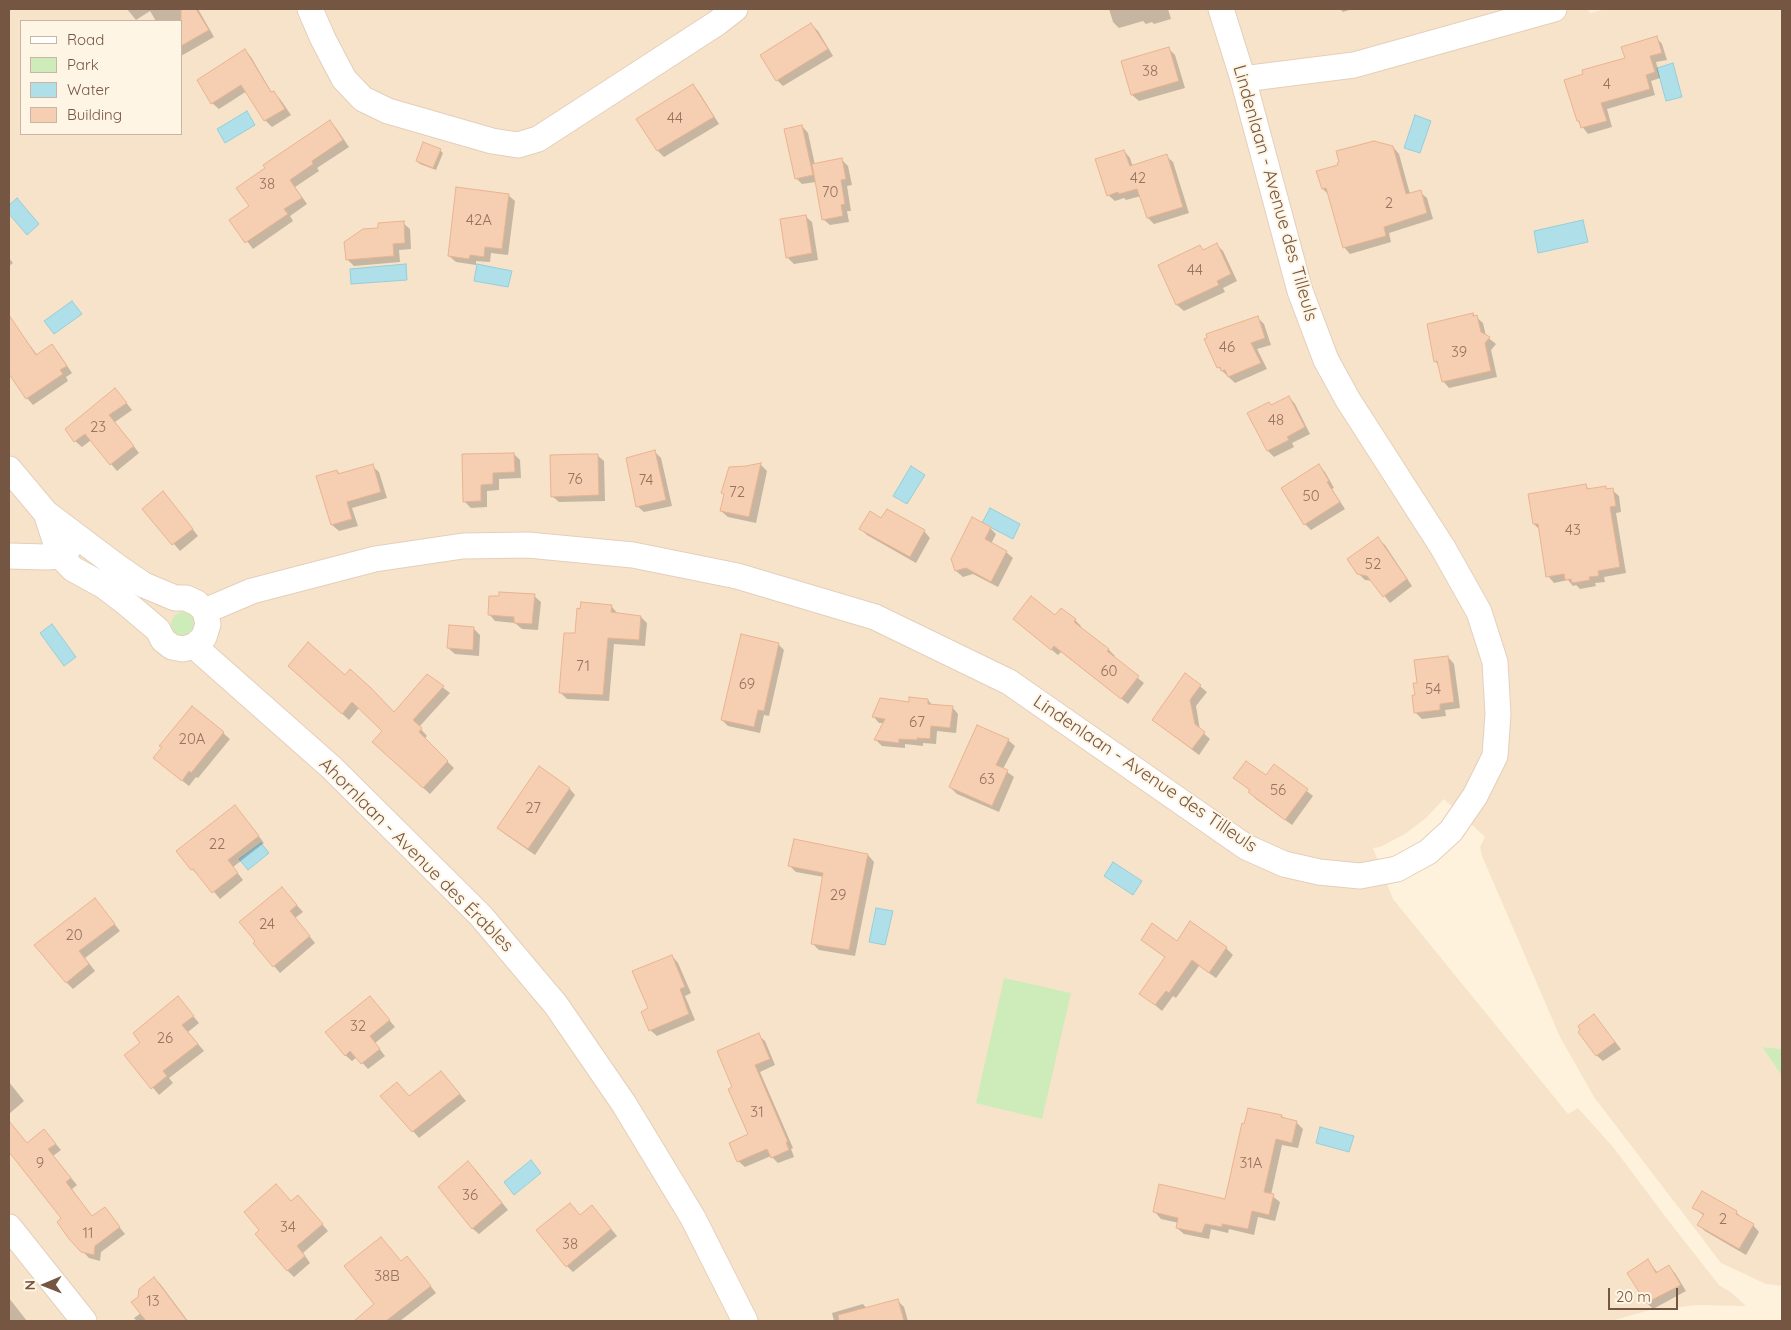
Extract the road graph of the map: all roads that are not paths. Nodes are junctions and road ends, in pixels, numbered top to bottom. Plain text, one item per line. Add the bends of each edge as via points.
1 (310, 9) edge
2 (735, 9) edge
3 (1221, 9) edge
4 (1554, 9) edge
5 (1242, 79) junction
6 (9, 469) edge
7 (46, 513) junction
8 (75, 534) junction
9 (9, 556) edge
10 (60, 556) junction
11 (175, 598) junction
12 (205, 611) junction
13 (158, 630) junction
14 (194, 646) junction
15 (9, 1227) edge
16 (84, 1321) edge
17 (745, 1321) edge

1 - 2 street via 344,79 363,99 398,114 492,141 518,145 538,139
3 - 5 street, Lindenlaan - Avenue des Tilleuls
4 - 5 street via 1354,65
5 - 12 street, Lindenlaan - Avenue des Tilleuls via 1300,291 1326,360 1479,612 1495,662 1498,714 1495,756 1475,796 1451,831 1428,852 1398,868 1360,876 1284,864 1246,847 1010,682 875,617 737,576 633,555 528,545 463,546 375,559 252,591
6 - 7 street
7 - 8 street
7 - 10 street
8 - 10 street via 68,549
8 - 11 street via 144,585
9 - 10 street
10 - 13 street via 73,569 104,586
11 - 12 street via 186,598
11 - 13 street via 164,606 157,618
12 - 14 street via 208,624 204,637
13 - 14 street via 172,647
14 - 17 street, Ahornlaan - Avenue des Érables via 340,775 481,916 556,1005 624,1104 693,1218
15 - 16 street

